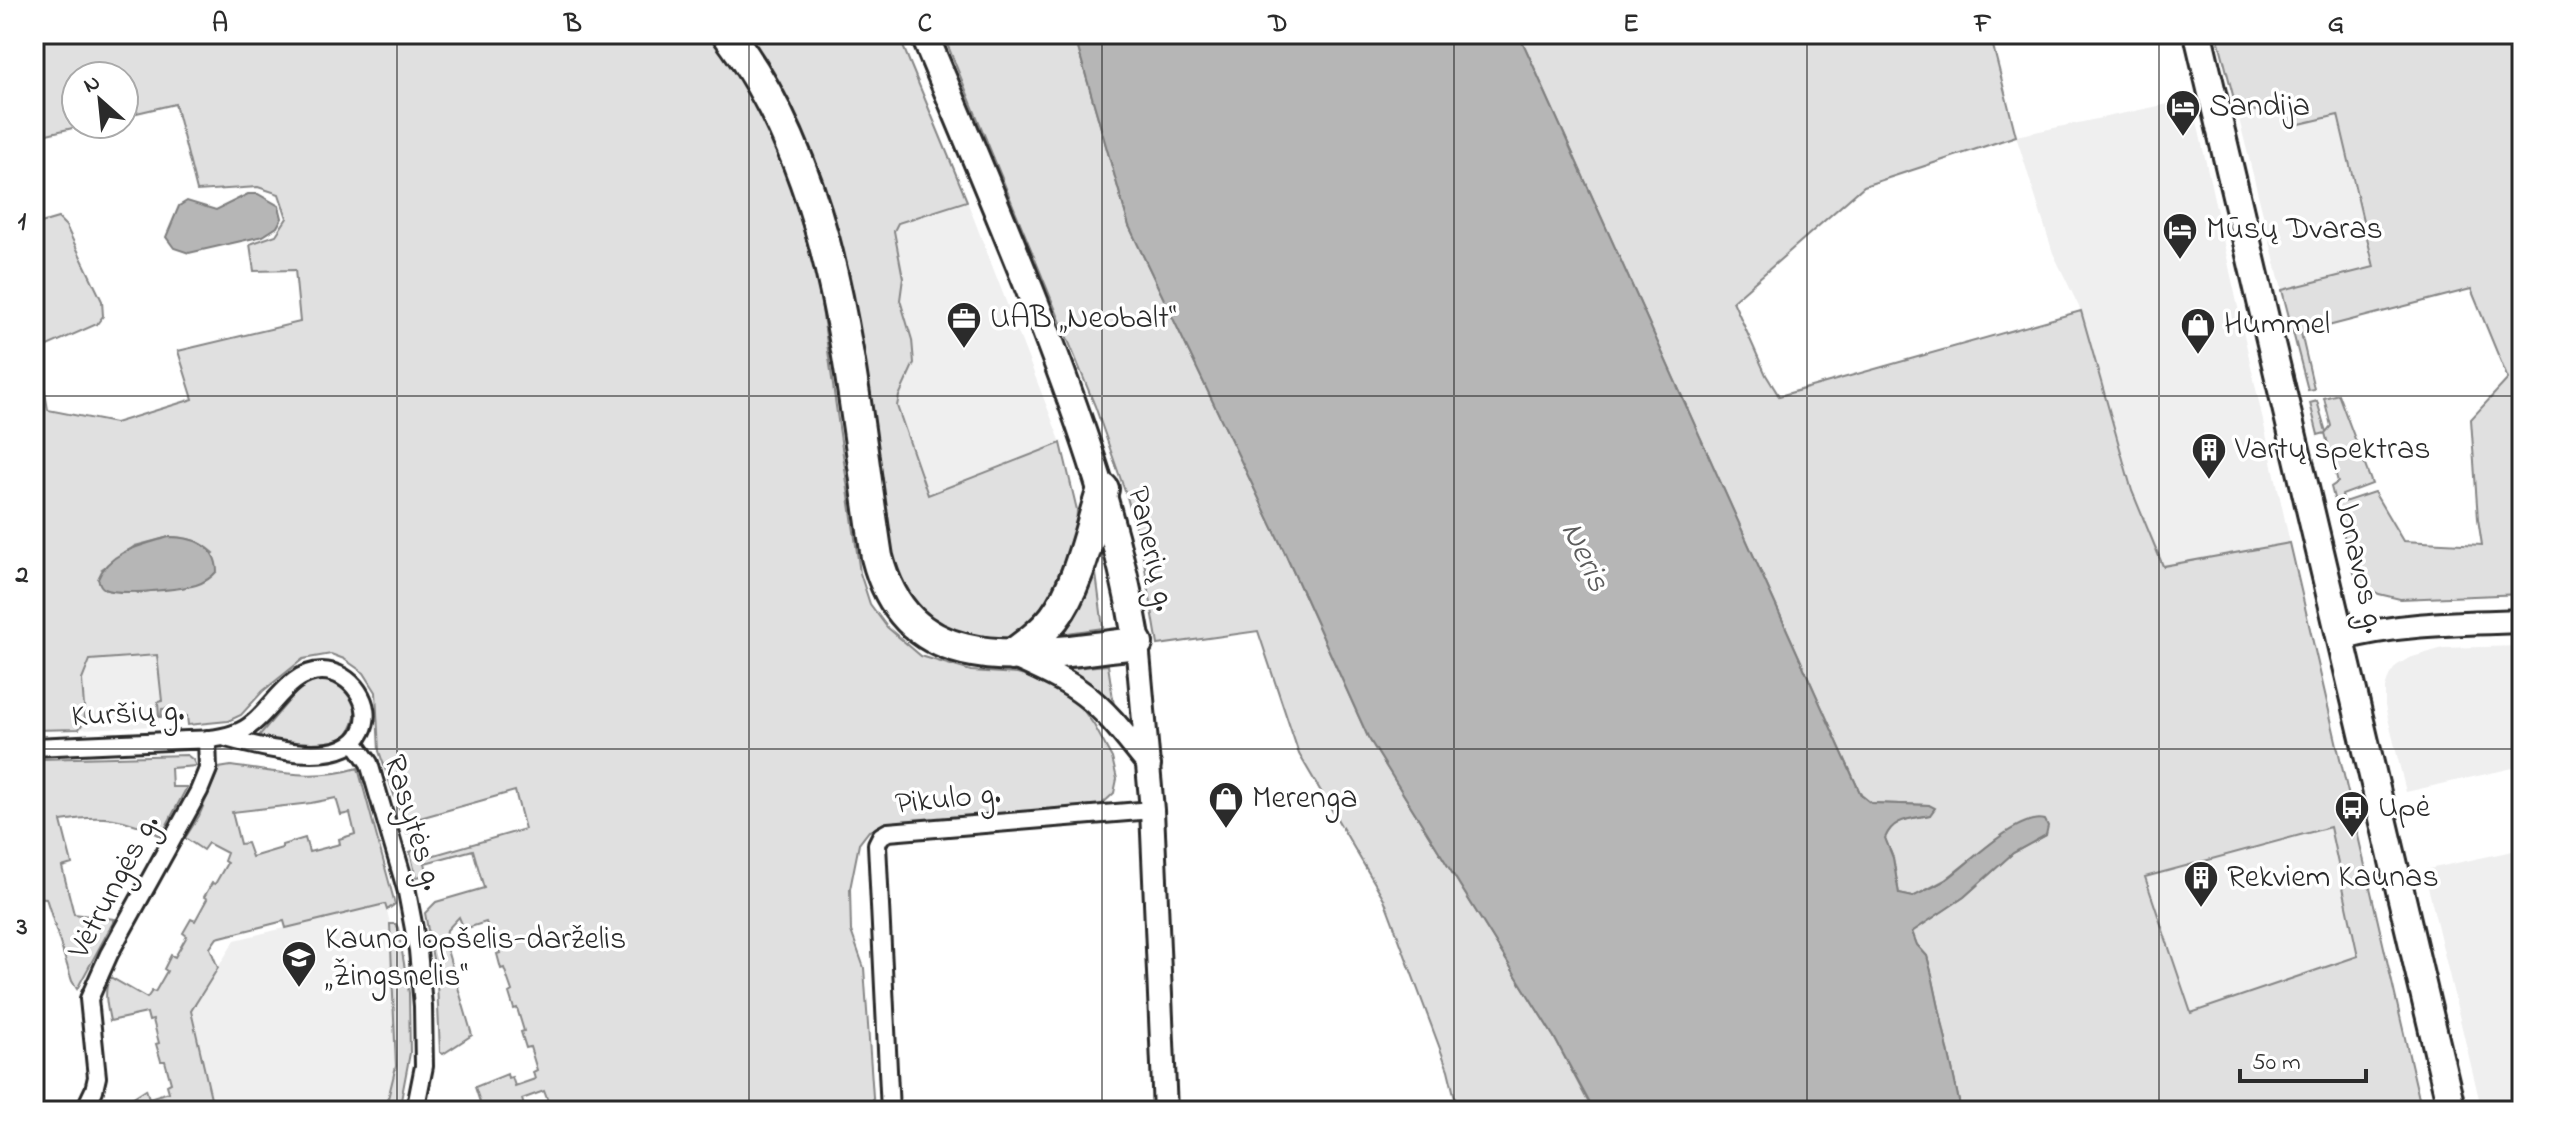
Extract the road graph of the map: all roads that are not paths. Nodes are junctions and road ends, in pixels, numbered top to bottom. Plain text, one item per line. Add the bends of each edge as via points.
1 (728, 34) edge
2 (924, 34) edge
3 (2198, 34) edge
4 (1103, 489) junction
5 (2522, 621) edge
6 (2340, 639) junction
7 (1137, 643) junction
8 (1012, 655) junction
9 (226, 738) junction
10 (207, 739) junction
11 (355, 743) junction
12 (34, 747) edge
13 (1149, 765) junction
14 (1152, 810) junction
15 (84, 1111) edge
16 (415, 1111) edge
17 (890, 1111) edge
18 (1165, 1111) edge
19 (2452, 1111) edge

1 - 8 highway via 786,130 818,217 877,557 887,588 912,622 942,642 968,651
2 - 4 main road, Panerių g. via 1070,393
3 - 6 main road, Jonavos g.
4 - 7 main road, Panerių g.
4 - 8 highway via 1056,615
5 - 6 main road via 2394,629
6 - 19 main road, Jonavos g.
7 - 8 highway
7 - 13 main road, Panerių g.
8 - 13 main road via 1086,695
9 - 10 street, Kuršių g.
9 - 11 street, Kuršių g. via 301,752 343,750
9 - 11 street, Kuršių g. via 258,721 297,679 324,670 338,674 359,692 365,718
10 - 12 street, Kuršių g.
10 - 15 street, Vėtrungės g. via 208,769 199,791 89,999 97,1077
11 - 16 street, Rasytės g. via 369,763 407,892 418,950 424,1066
13 - 14 main road, Panerių g.
14 - 17 street, Pikulo g. via 881,836 877,844
14 - 18 main road, Panerių g.

